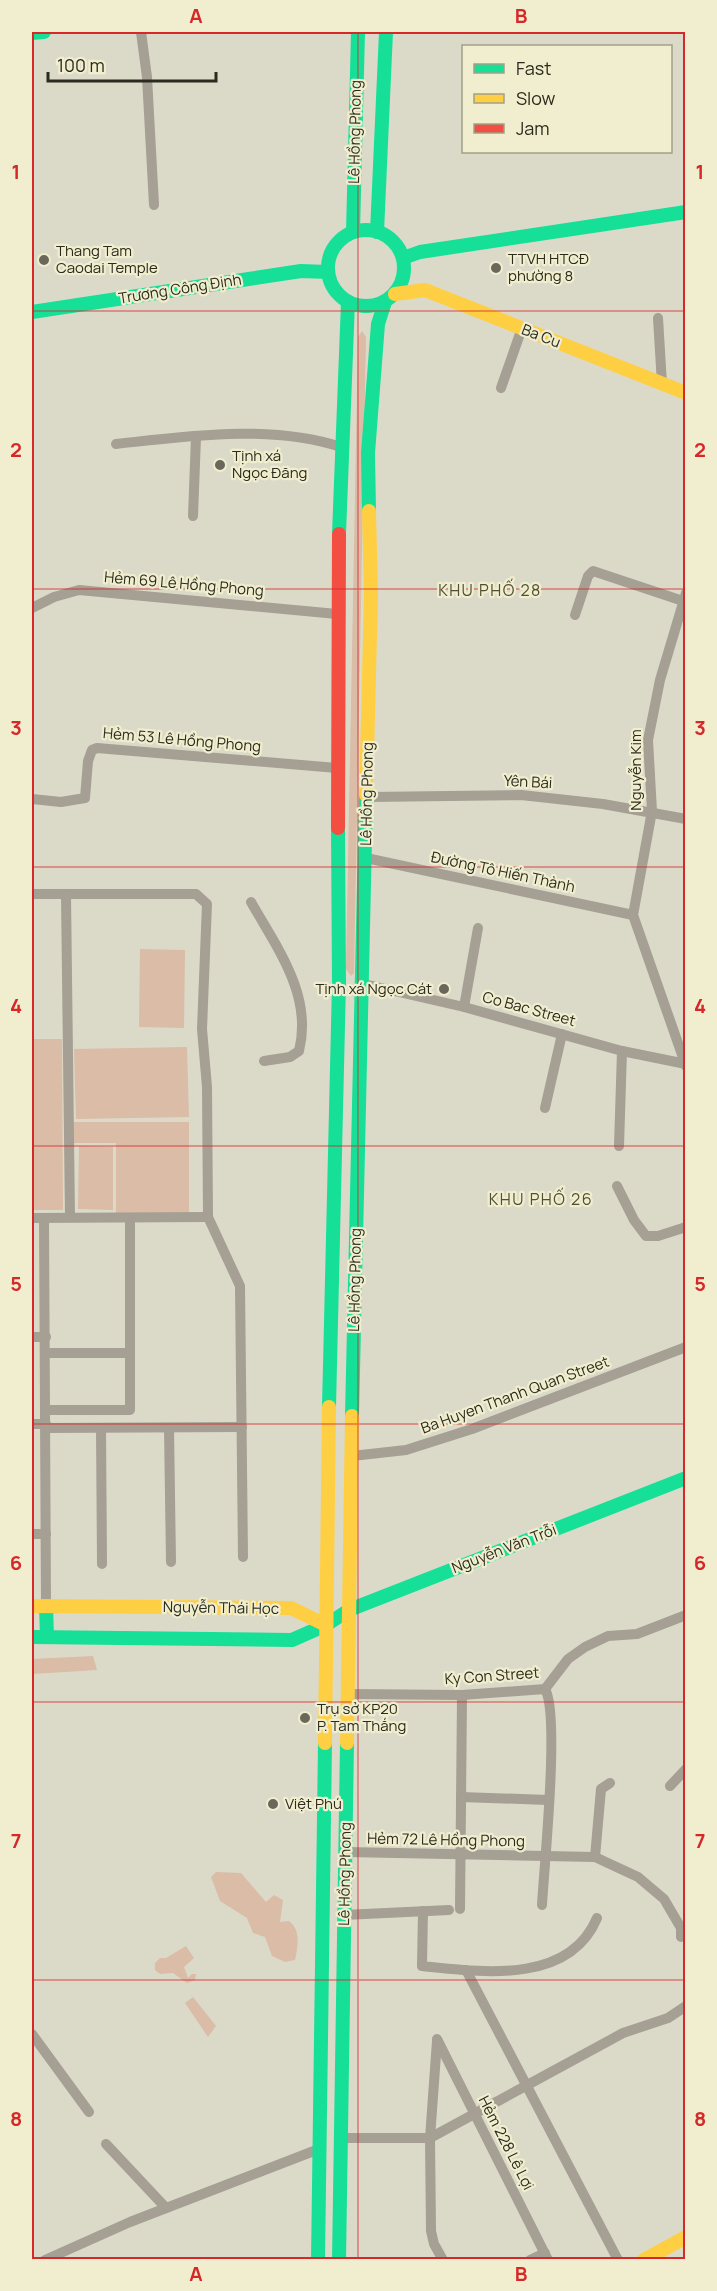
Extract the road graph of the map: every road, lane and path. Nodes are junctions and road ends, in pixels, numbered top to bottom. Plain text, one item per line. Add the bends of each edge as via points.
1 (44, 32) edge
2 (141, 32) edge
3 (358, 32) edge
4 (386, 32) edge
5 (32, 33) edge
6 (154, 205) dead end
7 (686, 212) edge
8 (353, 232) junction
9 (377, 232) junction
10 (403, 258) junction
11 (328, 272) junction
12 (390, 298) junction
13 (348, 302) junction
14 (32, 312) edge
15 (658, 318) dead end
16 (522, 328) junction
17 (662, 384) junction
18 (501, 388) dead end
19 (686, 393) edge
20 (196, 436) junction
21 (116, 444) dead end
22 (341, 447) junction
23 (193, 516) dead end
24 (684, 597) edge
25 (32, 608) edge
26 (337, 614) junction
27 (575, 615) dead end
28 (337, 768) junction
29 (368, 797) junction
30 (32, 799) edge
31 (652, 811) junction
32 (686, 819) edge
33 (366, 858) junction
34 (32, 894) edge
35 (66, 895) junction
36 (251, 902) dead end
37 (633, 915) junction
38 (478, 928) dead end
39 (339, 983) junction
40 (364, 984) junction
41 (464, 1007) junction
42 (562, 1034) junction
43 (622, 1051) junction
44 (264, 1061) dead end
45 (685, 1064) edge
46 (545, 1108) dead end
47 (620, 1146) dead end
48 (616, 1186) dead end
49 (70, 1217) junction
50 (208, 1217) junction
51 (32, 1218) edge
52 (44, 1218) junction
53 (130, 1218) junction
54 (686, 1227) edge
55 (32, 1337) edge
56 (46, 1337) junction
57 (686, 1347) edge
58 (46, 1353) junction
59 (130, 1353) junction
60 (46, 1410) junction
61 (32, 1424) edge
62 (46, 1426) junction
63 (242, 1427) junction
64 (101, 1428) junction
65 (169, 1428) junction
66 (352, 1456) junction
67 (686, 1478) edge
68 (32, 1534) edge
69 (46, 1534) junction
70 (243, 1557) dead end
71 (171, 1562) dead end
72 (102, 1564) dead end
73 (32, 1606) edge
74 (46, 1606) junction
75 (349, 1610) junction
76 (686, 1616) edge
77 (326, 1625) junction
78 (32, 1637) edge
79 (47, 1637) junction
80 (326, 1660) junction
81 (349, 1660) junction
82 (545, 1689) junction
83 (348, 1694) junction
84 (462, 1695) junction
85 (686, 1769) edge
86 (610, 1783) dead end
87 (670, 1786) dead end
88 (461, 1797) junction
89 (548, 1800) junction
90 (345, 1852) junction
91 (461, 1855) junction
92 (545, 1857) junction
93 (595, 1857) junction
94 (322, 1903) junction
95 (542, 1905) dead end
96 (345, 1909) junction
97 (460, 1909) dead end
98 (449, 1910) dead end
99 (423, 1911) junction
100 (597, 1918) dead end
101 (681, 1937) dead end
102 (466, 1970) junction
103 (686, 2006) edge
104 (32, 2034) edge
105 (526, 2088) junction
106 (89, 2112) dead end
107 (475, 2115) junction
108 (341, 2138) junction
109 (430, 2138) junction
110 (106, 2144) dead end
111 (319, 2144) junction
112 (166, 2208) junction
113 (686, 2237) edge
114 (547, 2256) edge
115 (45, 2259) edge
116 (318, 2259) edge
117 (339, 2259) edge
118 (443, 2259) edge
119 (530, 2259) edge
120 (618, 2259) edge
121 (644, 2259) edge

1 - 5 main road
2 - 6 street
3 - 8 main road, Lê Hồng Phong
4 - 9 main road, Lê Hồng Phong
7 - 10 main road via 420,252
8 - 9 main road
8 - 11 main road via 334,248
9 - 10 main road via 389,238
10 - 12 main road via 402,283
11 - 13 main road via 332,284
11 - 14 main road, Trương Công Định via 301,271
12 - 13 main road via 373,306
12 - 16 main road, Ba Cu via 424,290
12 - 29 main road, Lê Hồng Phong via 378,324 368,453
13 - 22 main road, Lê Hồng Phong
15 - 17 street
16 - 17 main road, Ba Cu
16 - 18 street
17 - 19 main road, Ba Cu
20 - 21 street
20 - 22 street via 280,436 317,439
20 - 23 street
22 - 26 main road, Lê Hồng Phong
24 - 27 street via 593,571
24 - 31 street, Nguyễn Kim via 660,680 648,740
25 - 26 street, Hẻm 69 Lê Hồng Phong via 79,590
26 - 28 main road, Lê Hồng Phong
28 - 30 street, Hẻm 53 Lê Hồng Phong via 97,748 88,761 85,798 61,802
28 - 39 main road, Lê Hồng Phong
29 - 31 street, Yên Bái via 521,795
29 - 33 main road, Lê Hồng Phong
31 - 32 street, Yên Bái
31 - 37 street, Nguyễn Kim
33 - 37 street, Đường Tô Hiến Thành
33 - 40 main road, Lê Hồng Phong
34 - 35 street
35 - 49 street
35 - 50 street via 196,894 207,904 202,1029 207,1087
36 - 44 street via 294,978 300,999 299,1052
37 - 45 street
38 - 41 street
39 - 40 main road
39 - 77 main road, Lê Hồng Phong
40 - 41 street, Co Bac Street
40 - 66 main road, Lê Hồng Phong
41 - 42 street, Co Bac Street
42 - 43 street, Co Bac Street
42 - 46 street
43 - 45 street, Co Bac Street
43 - 47 street
48 - 54 street via 645,1236
49 - 52 street
49 - 53 street
50 - 53 street
50 - 63 street via 240,1287
51 - 52 street
52 - 56 street
53 - 59 street
55 - 56 street
56 - 58 street
57 - 66 street, Ba Huyen Thanh Quan Street via 472,1429 406,1450
58 - 59 street
58 - 60 street
59 - 60 street via 130,1410
60 - 62 street
61 - 62 street
62 - 64 street
62 - 69 street
63 - 65 street
63 - 70 street
64 - 65 street
64 - 72 street
65 - 71 street
66 - 75 main road, Lê Hồng Phong
67 - 75 main road, Nguyễn Văn Trỗi
68 - 69 street
69 - 74 street
73 - 74 main road, Nguyễn Thái Học
74 - 77 main road, Nguyễn Thái Học via 291,1608
74 - 79 main road
75 - 77 main road, Nguyễn Văn Trỗi
75 - 81 main road, Lê Hồng Phong
76 - 82 street, Ky Con Street via 637,1634 608,1636 585,1647 568,1659
77 - 79 main road, Nguyễn Thái Học via 292,1640
77 - 80 main road, Lê Hồng Phong
78 - 79 main road, Nguyễn Thái Học
80 - 81 main road
80 - 94 main road, Lê Hồng Phong
81 - 83 main road, Lê Hồng Phong
82 - 84 street, Ky Con Street
82 - 89 street via 551,1698
83 - 84 street, Ky Con Street
83 - 90 main road, Lê Hồng Phong
84 - 88 street
85 - 87 street
86 - 93 street via 601,1789
88 - 89 street
88 - 91 street
89 - 92 street
90 - 91 street, Hẻm 72 Lê Hồng Phong
90 - 96 main road, Lê Hồng Phong
91 - 92 street, Hẻm 72 Lê Hồng Phong
91 - 97 street
92 - 93 street, Hẻm 72 Lê Hồng Phong
92 - 95 street
93 - 101 street via 638,1877 664,1899 681,1928
94 - 96 main road
94 - 111 main road, Lê Hồng Phong
96 - 99 street
96 - 108 main road, Lê Hồng Phong
98 - 99 street
99 - 102 street via 422,1966
100 - 102 street via 584,1942 558,1959 532,1968
102 - 105 street
103 - 105 street via 668,2018 623,2033
104 - 106 street
105 - 107 street
105 - 120 street
107 - 109 street
107 - 109 street, Hẻm 228 Lê Lợi via 437,2039
107 - 114 street, Hẻm 228 Lê Lợi
108 - 109 street
108 - 111 main road
108 - 117 main road, Lê Hồng Phong
109 - 118 street via 431,2231
110 - 112 street
111 - 112 street
111 - 116 main road, Lê Hồng Phong
112 - 115 street
113 - 121 main road
114 - 119 street

